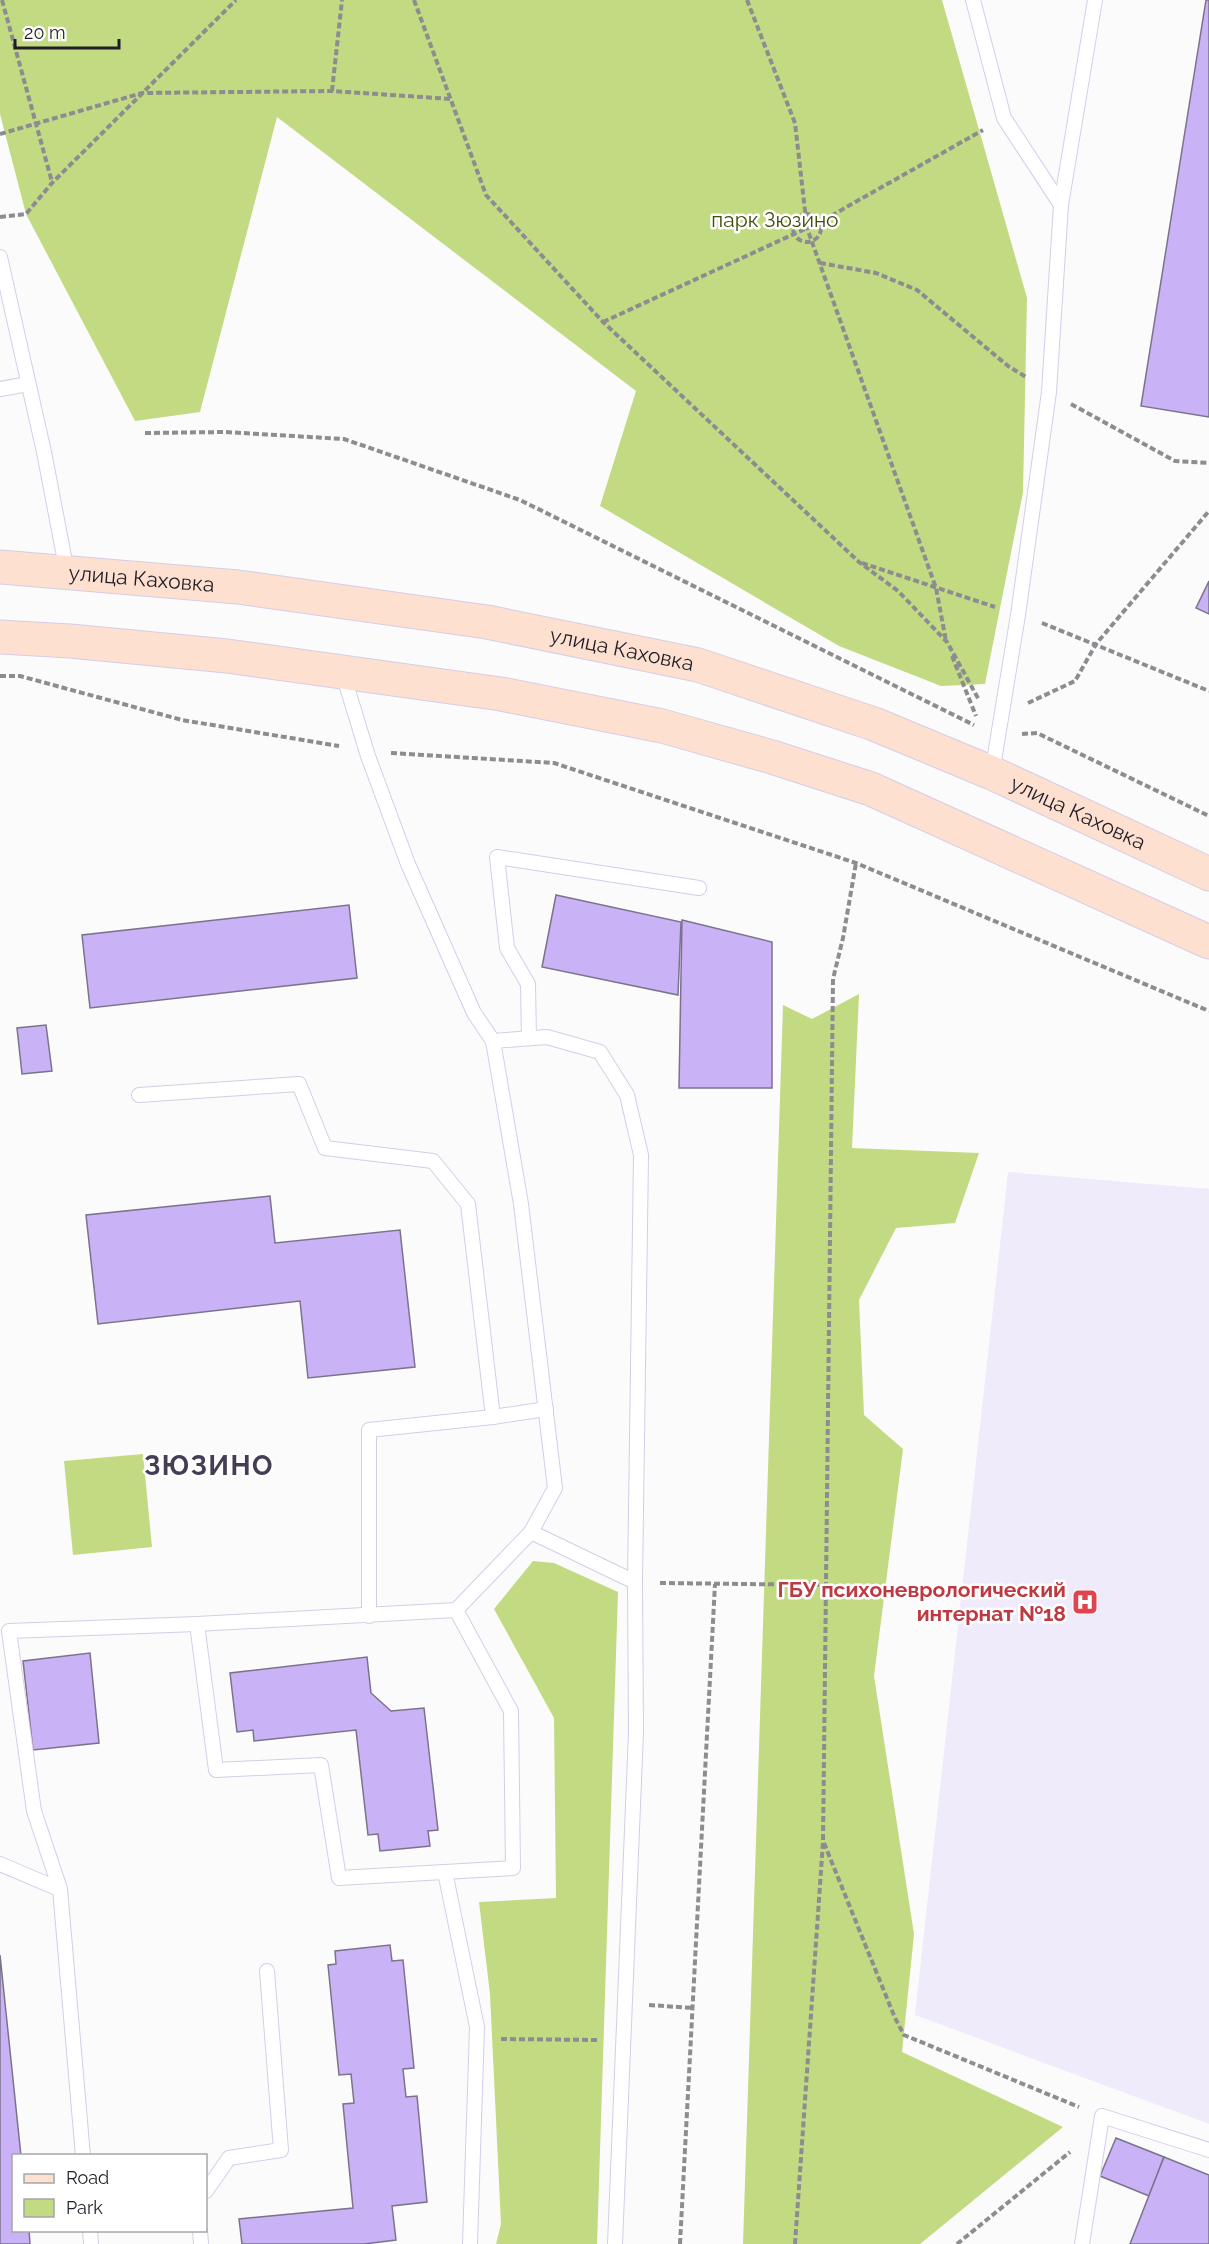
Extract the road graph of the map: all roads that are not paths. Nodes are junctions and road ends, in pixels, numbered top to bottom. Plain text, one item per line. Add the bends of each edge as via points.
1 (973, 0) edge
2 (1095, 0) edge
3 (1061, 205) junction
4 (0, 257) edge
5 (28, 384) junction
6 (0, 389) edge
7 (0, 567) edge
8 (67, 572) junction
9 (0, 638) edge
10 (343, 672) junction
11 (992, 772) junction
12 (1209, 874) edge
13 (699, 888) dead end
14 (1209, 942) edge
15 (529, 1038) junction
16 (493, 1041) junction
17 (139, 1095) dead end
18 (546, 1409) junction
19 (493, 1417) junction
20 (531, 1532) junction
21 (635, 1582) junction
22 (456, 1610) junction
23 (369, 1616) junction
24 (197, 1624) junction
25 (0, 1864) edge
26 (445, 1872) junction
27 (58, 1889) junction
28 (267, 1971) dead end
29 (1209, 2151) edge
30 (83, 2154) edge
31 (207, 2190) edge
32 (470, 2244) edge
33 (615, 2244) edge
34 (1082, 2244) edge

1 - 3 lane via 1004,118
2 - 3 lane
3 - 11 lane via 1049,392
4 - 5 lane
5 - 6 lane
5 - 8 lane
7 - 8 main road, улица Каховка
8 - 11 main road, улица Каховка via 238,587 488,622 698,665 874,724
9 - 10 main road via 216,654
10 - 14 main road via 501,694 662,726 772,757 871,789
10 - 16 lane via 408,864 474,1013
11 - 12 main road, улица Каховка
13 - 15 lane via 497,857 507,948 528,984
15 - 16 lane
15 - 21 lane via 546,1037 600,1052 627,1095 641,1155
16 - 18 lane via 521,1204
17 - 19 lane via 299,1084 325,1148 434,1161 468,1204
18 - 19 lane
18 - 20 lane via 555,1488
19 - 23 lane via 369,1430
20 - 21 lane
20 - 22 lane
21 - 33 lane via 636,1732
22 - 23 lane
22 - 26 lane via 511,1711 513,1868
23 - 24 lane
24 - 26 lane via 216,1770 321,1765 339,1878
24 - 27 lane via 9,1631 34,1811
25 - 27 lane
26 - 32 lane via 477,2027
27 - 30 lane
28 - 31 lane via 281,2150 229,2158
29 - 34 lane via 1102,2116

